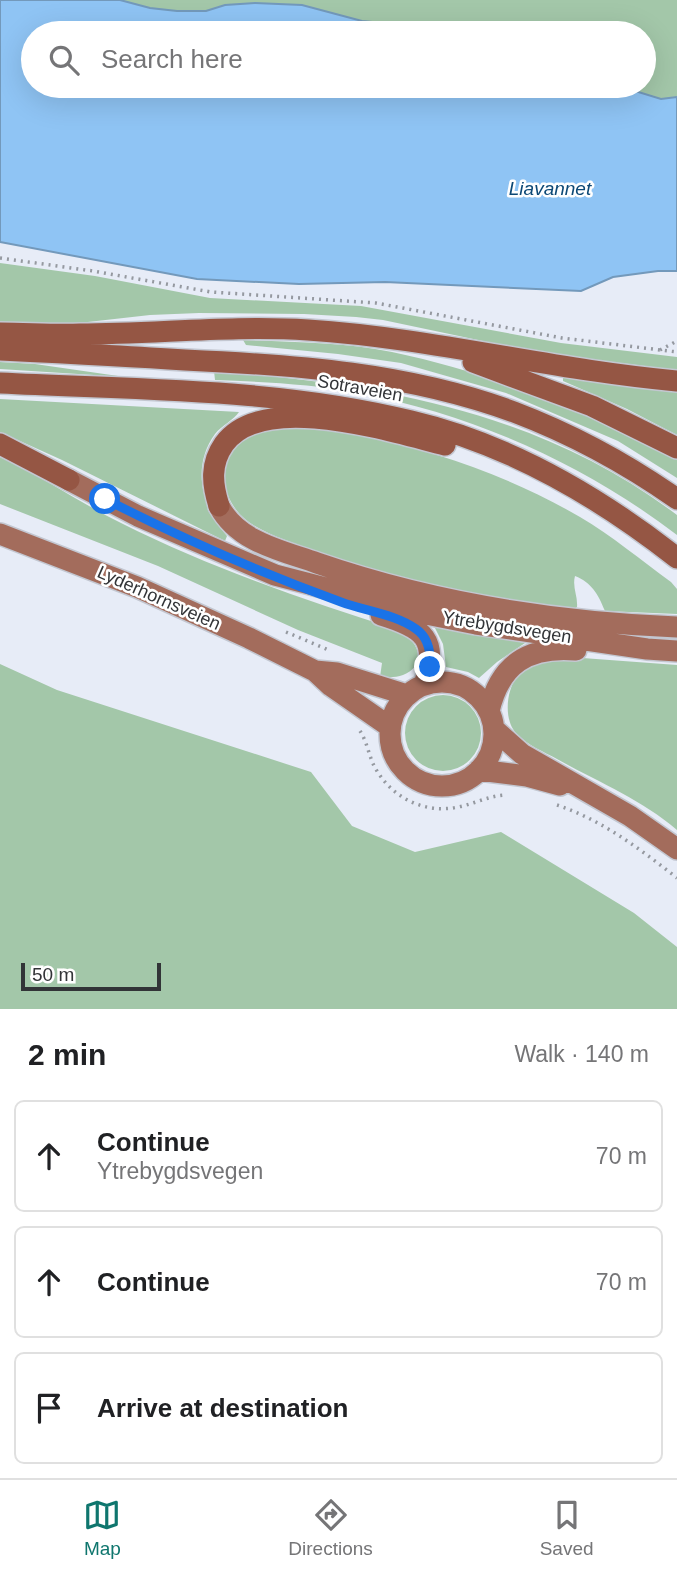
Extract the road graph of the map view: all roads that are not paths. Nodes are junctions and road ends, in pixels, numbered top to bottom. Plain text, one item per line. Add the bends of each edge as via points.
1 (0, 333) edge
2 (415, 343) junction
3 (0, 350) edge
4 (677, 381) edge
5 (0, 383) edge
6 (0, 444) edge
7 (677, 448) edge
8 (500, 452) junction
9 (69, 480) joint
10 (677, 499) edge
11 (219, 506) joint
12 (0, 534) edge
13 (677, 558) edge
14 (275, 575) junction
15 (677, 626) edge
16 (647, 649) junction
17 (677, 651) edge
18 (315, 671) junction
19 (416, 690) junction
20 (491, 720) junction
21 (390, 727) junction
22 (479, 770) junction
23 (589, 793) junction
24 (677, 849) edge

1 - 2 highway via 268,329 360,334
2 - 4 highway
2 - 7 highway via 592,406
3 - 10 highway, Sotraveien via 271,365 419,386 514,412 570,436
5 - 8 highway, Sotraveien via 325,404 412,421
6 - 9 highway
8 - 11 highway via 353,424 276,418 241,428 221,449 212,475
8 - 13 highway, Sotraveien via 559,478
9 - 14 main road, Ytrebygdsvegen
11 - 15 main road via 241,533 377,582 480,606 568,619
12 - 18 main road, Lyderhornsveien via 137,587
14 - 16 main road, Ytrebygdsvegen via 451,619
14 - 19 main road via 416,629 431,657
16 - 17 main road, Ytrebygdsvegen
16 - 20 main road via 558,649 528,656 496,684
18 - 19 main road, Lyderhornsveien
18 - 21 main road, Lyderhornsveien
19 - 20 main road via 450,682 462,685 482,701
19 - 21 main road via 393,715
20 - 22 main road via 491,751
20 - 23 main road via 522,754
21 - 22 main road via 394,753 408,774 419,780 445,786
22 - 23 main road via 527,776
23 - 24 main road

